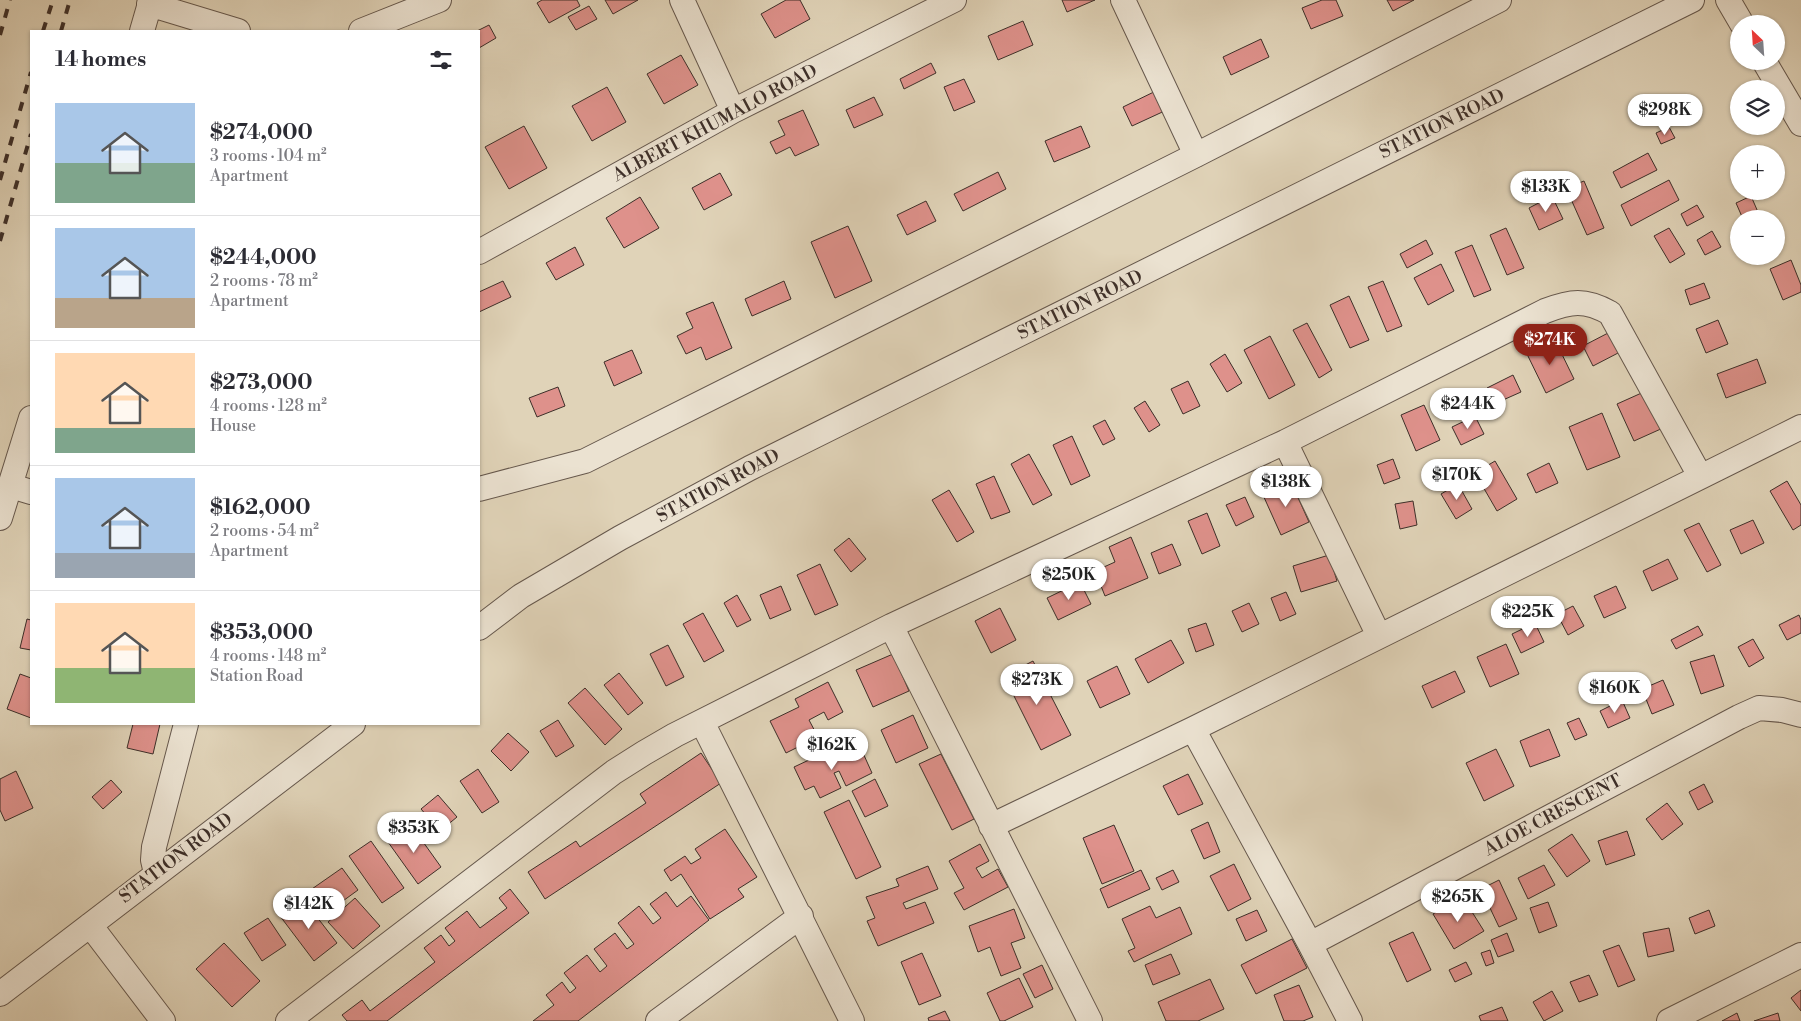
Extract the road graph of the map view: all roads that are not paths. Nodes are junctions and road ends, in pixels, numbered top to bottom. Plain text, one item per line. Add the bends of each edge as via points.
1 (439, 0) edge
2 (682, 0) edge
3 (954, 0) edge
4 (1123, 0) edge
5 (1499, 0) edge
6 (1692, 0) edge
7 (1728, 0) edge
8 (150, 2) edge
9 (1737, 15) edge
10 (142, 30) edge
11 (235, 30) edge
12 (363, 30) edge
13 (1769, 70) edge
14 (733, 111) junction
15 (1801, 124) edge
16 (1196, 155) junction
17 (480, 251) edge
18 (30, 425) edge
19 (1801, 427) edge
20 (1285, 442) junction
21 (1700, 476) junction
22 (480, 488) edge
23 (21, 489) edge
24 (0, 518) edge
25 (892, 626) junction
26 (480, 627) edge
27 (1380, 636) junction
28 (1801, 715) edge
29 (702, 722) junction
30 (186, 725) edge
31 (352, 725) edge
32 (1193, 730) junction
33 (991, 826) junction
34 (156, 873) junction
35 (801, 916) junction
36 (90, 925) junction
37 (1310, 944) junction
38 (1801, 955) edge
39 (0, 994) edge
40 (163, 1021) edge
41 (288, 1021) edge
42 (658, 1021) edge
43 (852, 1021) edge
44 (1090, 1021) edge
45 (1350, 1021) edge
46 (1669, 1021) edge

1 - 12 street
2 - 14 street
3 - 14 street, ALBERT KHUMALO ROAD
4 - 16 street
5 - 16 street
6 - 26 street, STATION ROAD via 750,468 521,596
7 - 9 street
8 - 10 street
8 - 11 street
13 - 15 street
14 - 17 street, ALBERT KHUMALO ROAD
16 - 22 street via 585,461
18 - 23 street
19 - 21 street
20 - 21 street via 1545,311 1582,303 1596,305 1610,313
20 - 25 street
20 - 27 street
21 - 27 street
23 - 24 street
25 - 29 street
25 - 33 street
27 - 32 street
28 - 37 street, ALOE CRESCENT via 1759,708 1739,716
29 - 35 street
29 - 41 street via 614,772
30 - 34 street via 154,847
31 - 34 street, STATION ROAD
32 - 33 street
32 - 37 street
33 - 44 street
34 - 36 street, STATION ROAD
35 - 42 street
35 - 43 street
36 - 39 street, STATION ROAD
36 - 40 street
37 - 45 street
38 - 46 street

